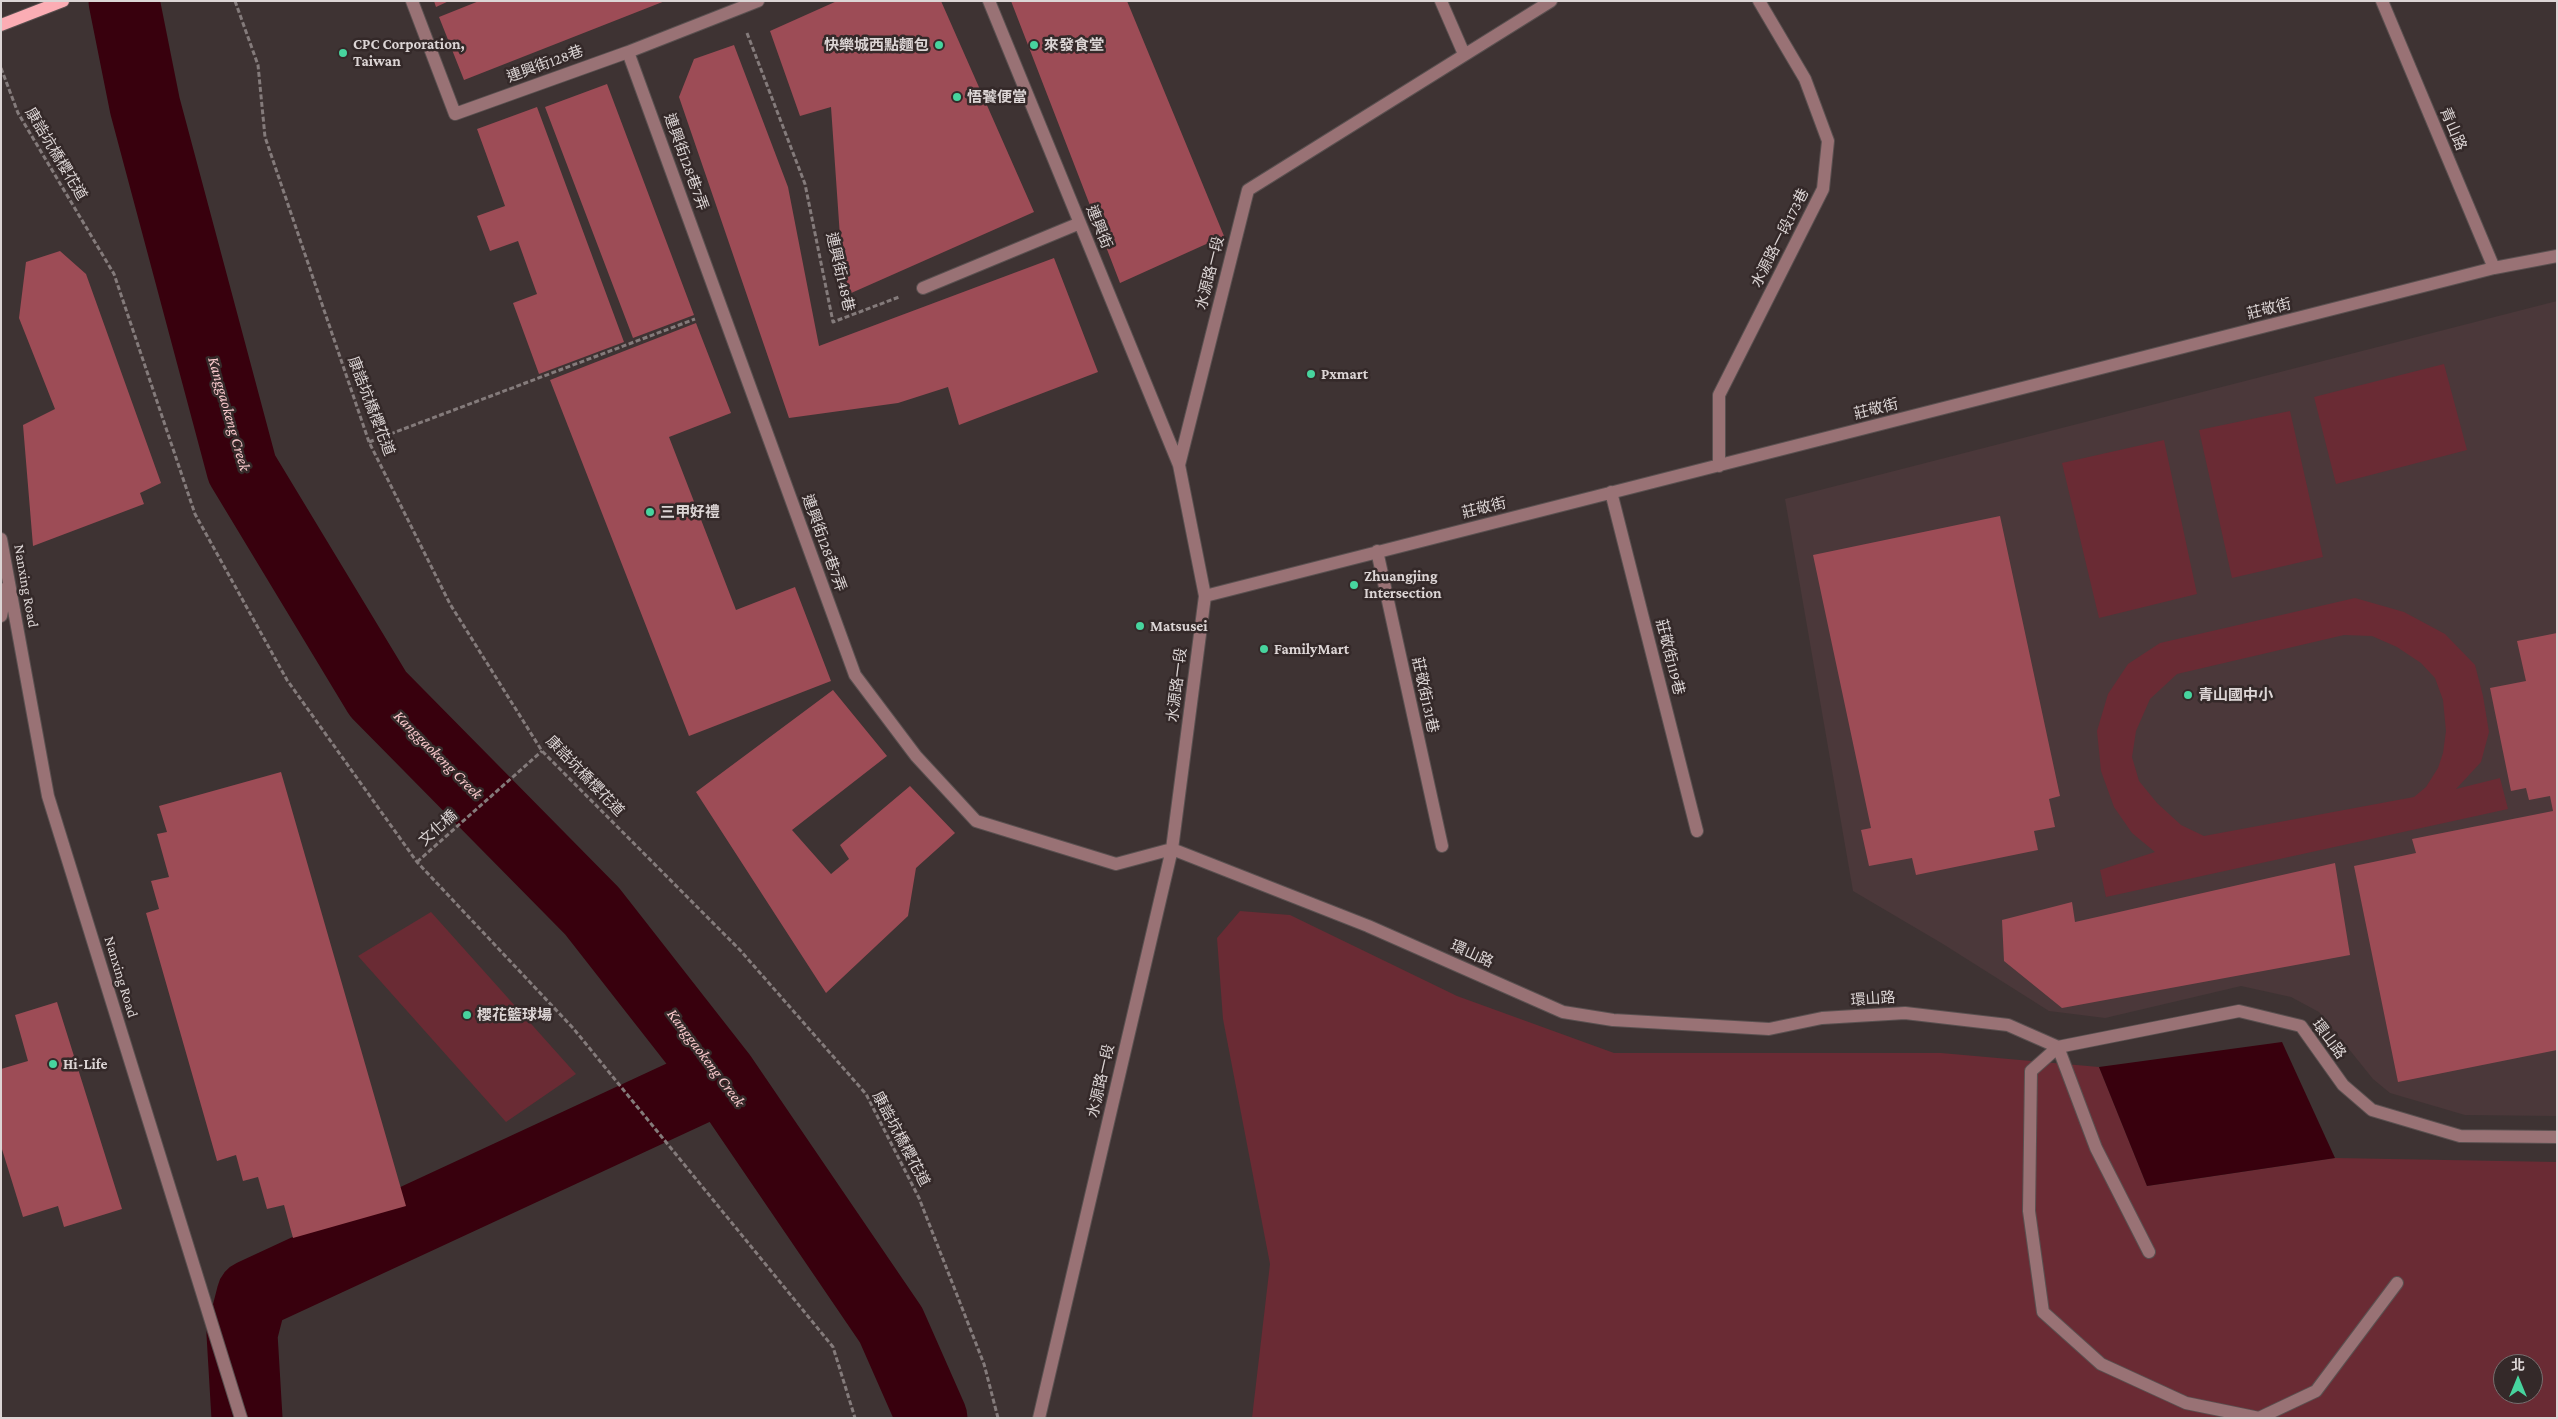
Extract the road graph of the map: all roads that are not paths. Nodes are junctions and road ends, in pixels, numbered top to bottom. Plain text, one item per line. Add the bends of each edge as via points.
1 (63, 1) edge
2 (412, 1) edge
3 (758, 1) edge
4 (990, 1) edge
5 (1441, 1) edge
6 (1551, 1) edge
7 (1759, 1) edge
8 (2382, 1) edge
9 (1, 24) edge
10 (628, 52) junction
11 (1464, 54) junction
12 (1080, 224) junction
13 (2557, 256) edge
14 (2494, 268) junction
15 (924, 288) road end
16 (1179, 465) junction
17 (1719, 466) junction
18 (1611, 492) junction
19 (1, 538) edge
20 (1377, 552) junction
21 (9, 580) junction
22 (1205, 596) junction
23 (1, 616) edge
24 (1698, 830) dead end
25 (1442, 846) dead end
26 (1172, 849) junction
27 (2058, 1047) junction
28 (2557, 1137) edge
29 (2149, 1252) dead end
30 (2397, 1283) dead end
31 (241, 1418) edge
32 (1039, 1418) edge

1 - 9 main road
2 - 10 street, 連興街128巷 via 455,114
3 - 10 street, 連興街128巷
4 - 12 street, 連興街
5 - 11 street
6 - 11 street, 水源路一段
7 - 17 street, 水源路一段173巷 via 1805,79 1828,141 1823,189 1719,395
8 - 14 street, 青山路
10 - 26 street, 連興街128巷7弄 via 855,675 916,756 976,821 1116,864
11 - 16 street, 水源路一段 via 1248,190
12 - 15 street
12 - 16 street, 連興街
13 - 14 street, 莊敬街
14 - 17 street, 莊敬街
16 - 22 street, 水源路一段
17 - 18 street, 莊敬街
18 - 20 street, 莊敬街
18 - 24 street, 莊敬街119巷
19 - 21 street, Nanxing Road
20 - 22 street, 莊敬街
20 - 25 street, 莊敬街131巷
21 - 23 street
21 - 31 street, Nanxing Road via 48,796
22 - 26 street, 水源路一段
26 - 27 street, 環山路 via 1368,926 1563,1012 1622,1020 1769,1029 1822,1018 1905,1013 2008,1025
26 - 32 street, 水源路一段
27 - 28 street, 環山路 via 2239,1011 2301,1026 2343,1085 2372,1110 2460,1136
27 - 29 street via 2096,1148
27 - 30 street via 2031,1071 2031,1221 2043,1312 2101,1364 2186,1402 2260,1418 2316,1391

